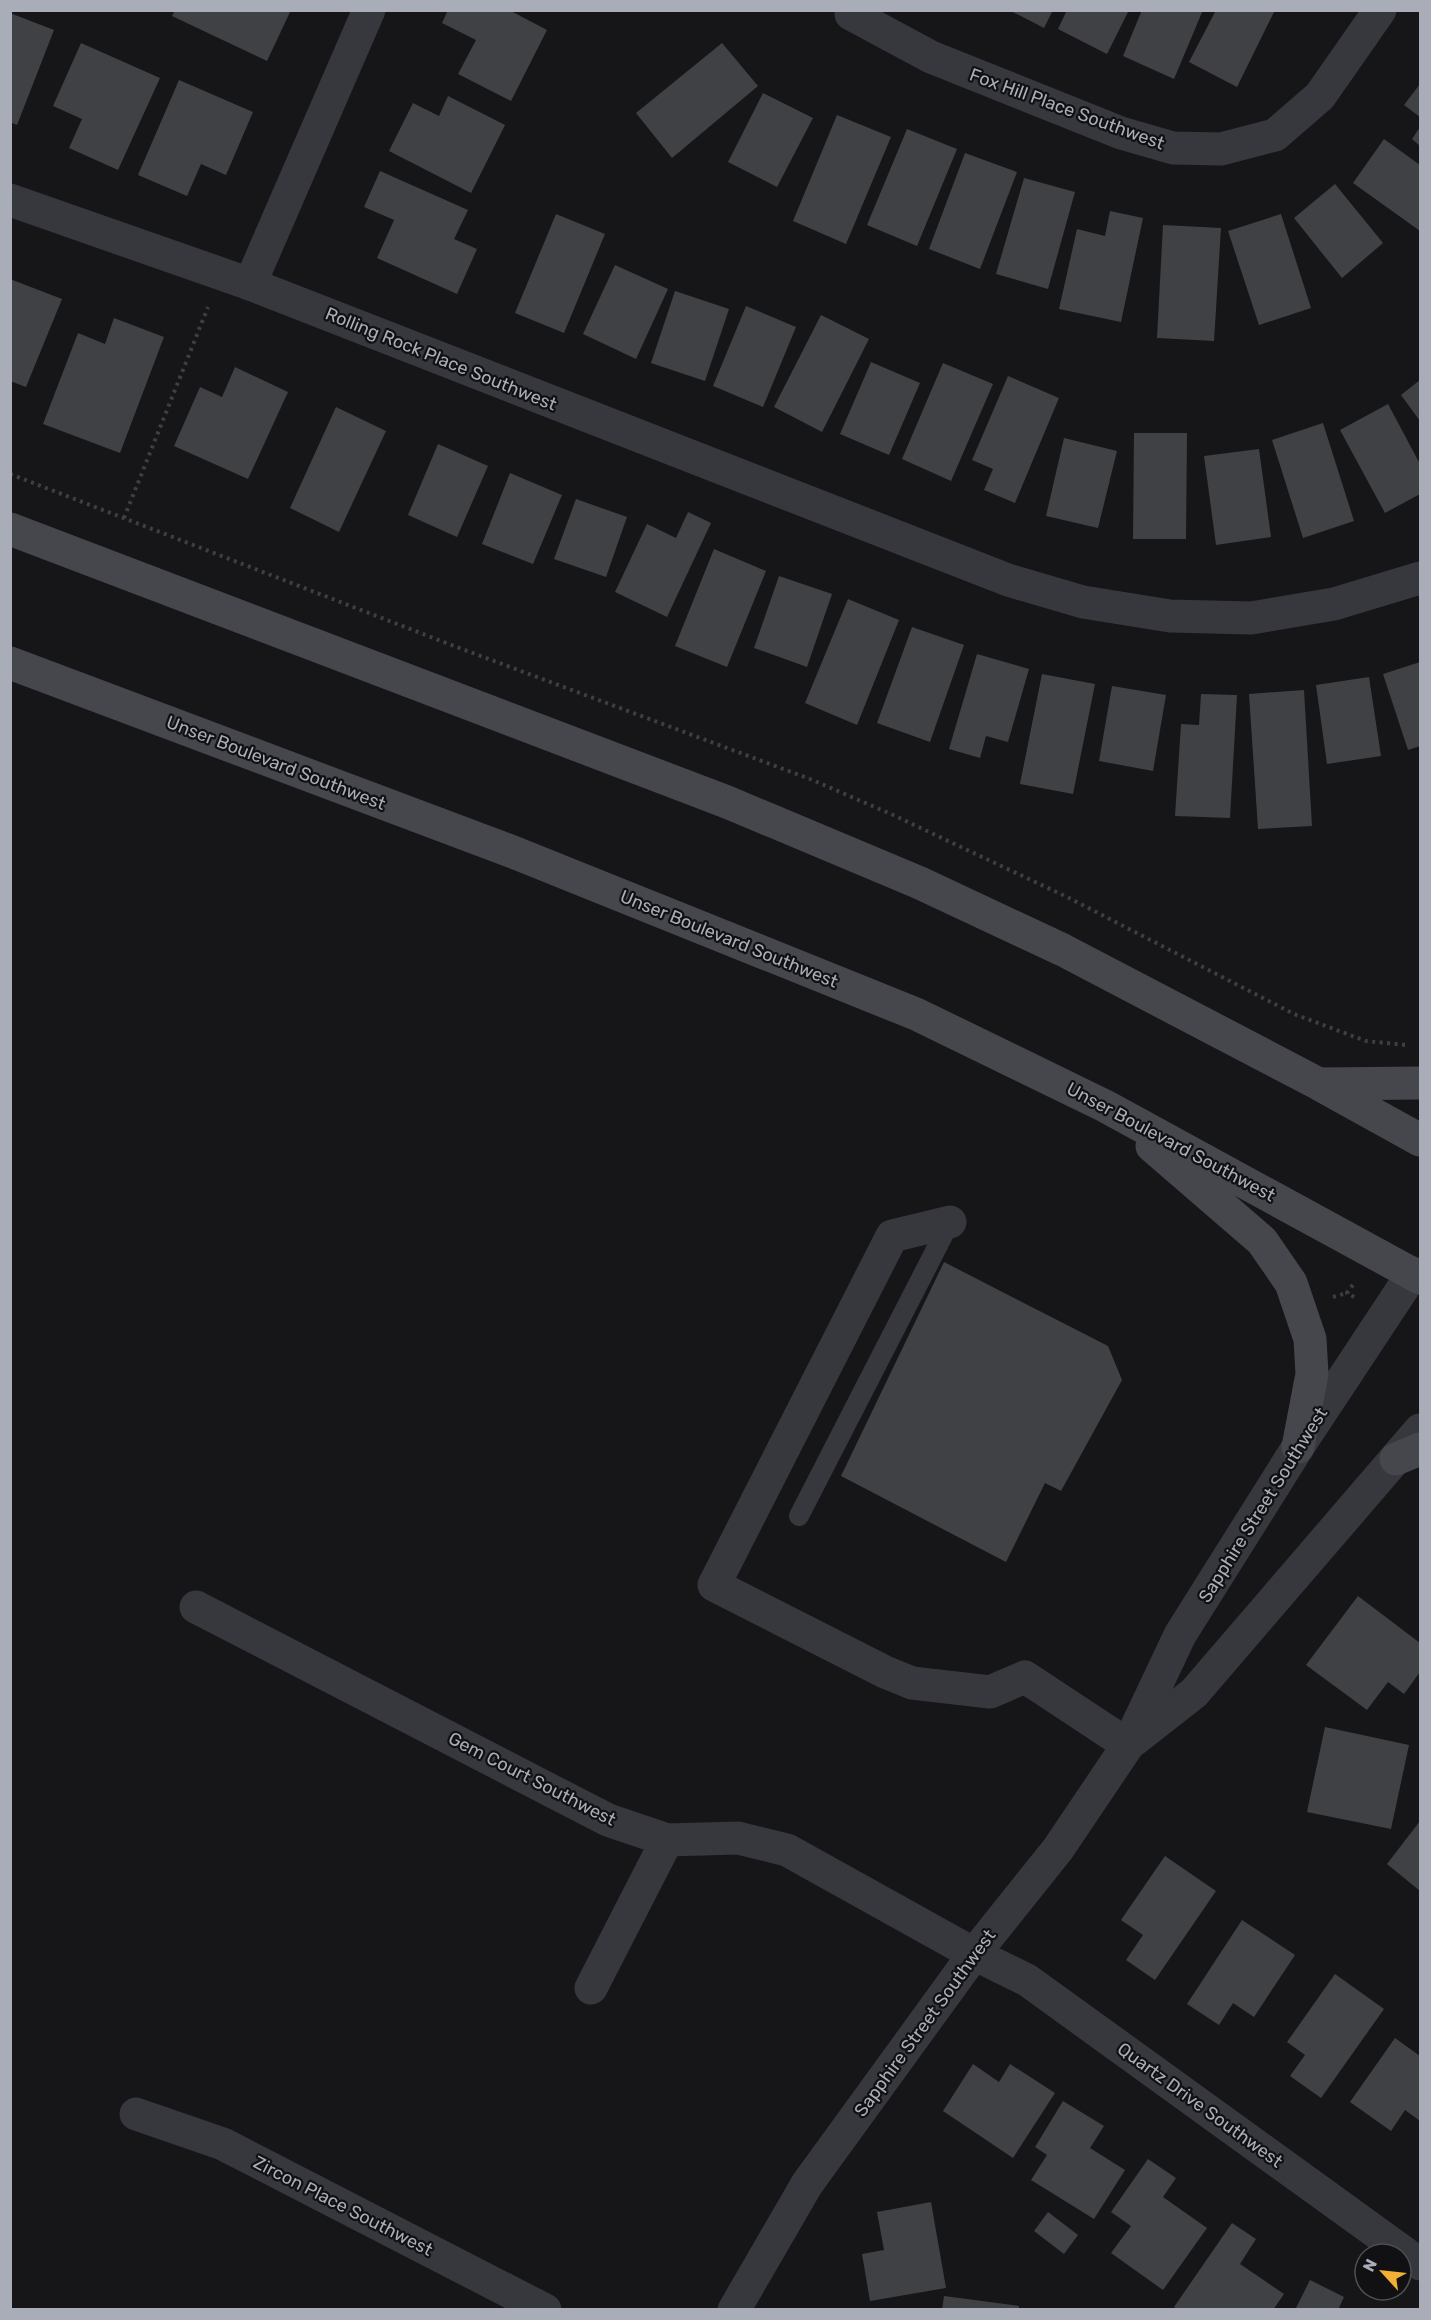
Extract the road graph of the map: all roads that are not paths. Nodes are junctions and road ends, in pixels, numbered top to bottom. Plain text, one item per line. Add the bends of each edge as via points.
1 (369, 10) edge
2 (1380, 10) edge
3 (851, 14) dead end
4 (10, 200) edge
5 (236, 279) junction
6 (10, 529) edge
7 (1420, 578) edge
8 (10, 663) edge
9 (1420, 1083) edge
10 (1319, 1084) junction
11 (1105, 1106) junction
12 (1420, 1140) edge
13 (950, 1222) joint
14 (1418, 1271) edge
15 (1420, 1430) edge
16 (1298, 1448) junction
17 (1408, 1454) edge
18 (799, 1516) dead end
19 (196, 1608) dead end
20 (1128, 1745) junction
21 (667, 1840) junction
22 (975, 1954) junction
23 (591, 1988) dead end
24 (136, 2114) dead end
25 (1420, 2264) edge
26 (545, 2310) edge
27 (734, 2310) edge

1 - 5 street
2 - 3 street, Fox Hill Place Southwest via 1311,104 1275,135 1221,149 1173,148 1121,133 931,57
4 - 5 street, Rolling Rock Place Southwest
5 - 7 street, Rolling Rock Place Southwest via 867,527 1008,580 1083,602 1170,616 1251,618 1334,604
6 - 10 main road via 727,802 920,883 1063,950
8 - 11 main road, Unser Boulevard Southwest via 518,854 916,1014
9 - 10 main road
10 - 12 main road
11 - 14 main road, Unser Boulevard Southwest
11 - 16 main road via 1262,1241 1291,1283 1310,1340 1312,1374
13 - 18 lane
13 - 20 street via 892,1236 714,1585 912,1683 990,1692 1025,1677
14 - 16 street, Sapphire Street Southwest
15 - 17 street, Sapphire Street Southwest
16 - 20 street, Sapphire Street Southwest via 1180,1635
17 - 20 street, Sapphire Street Southwest via 1194,1693
19 - 21 street, Gem Court Southwest via 608,1820
20 - 22 street, Sapphire Street Southwest via 1058,1850
21 - 22 street, Gem Court Southwest via 738,1838 787,1850
21 - 23 street
22 - 25 street, Quartz Drive Southwest via 1027,1980
22 - 27 street, Sapphire Street Southwest via 807,2184
24 - 26 street, Zircon Place Southwest via 223,2144

